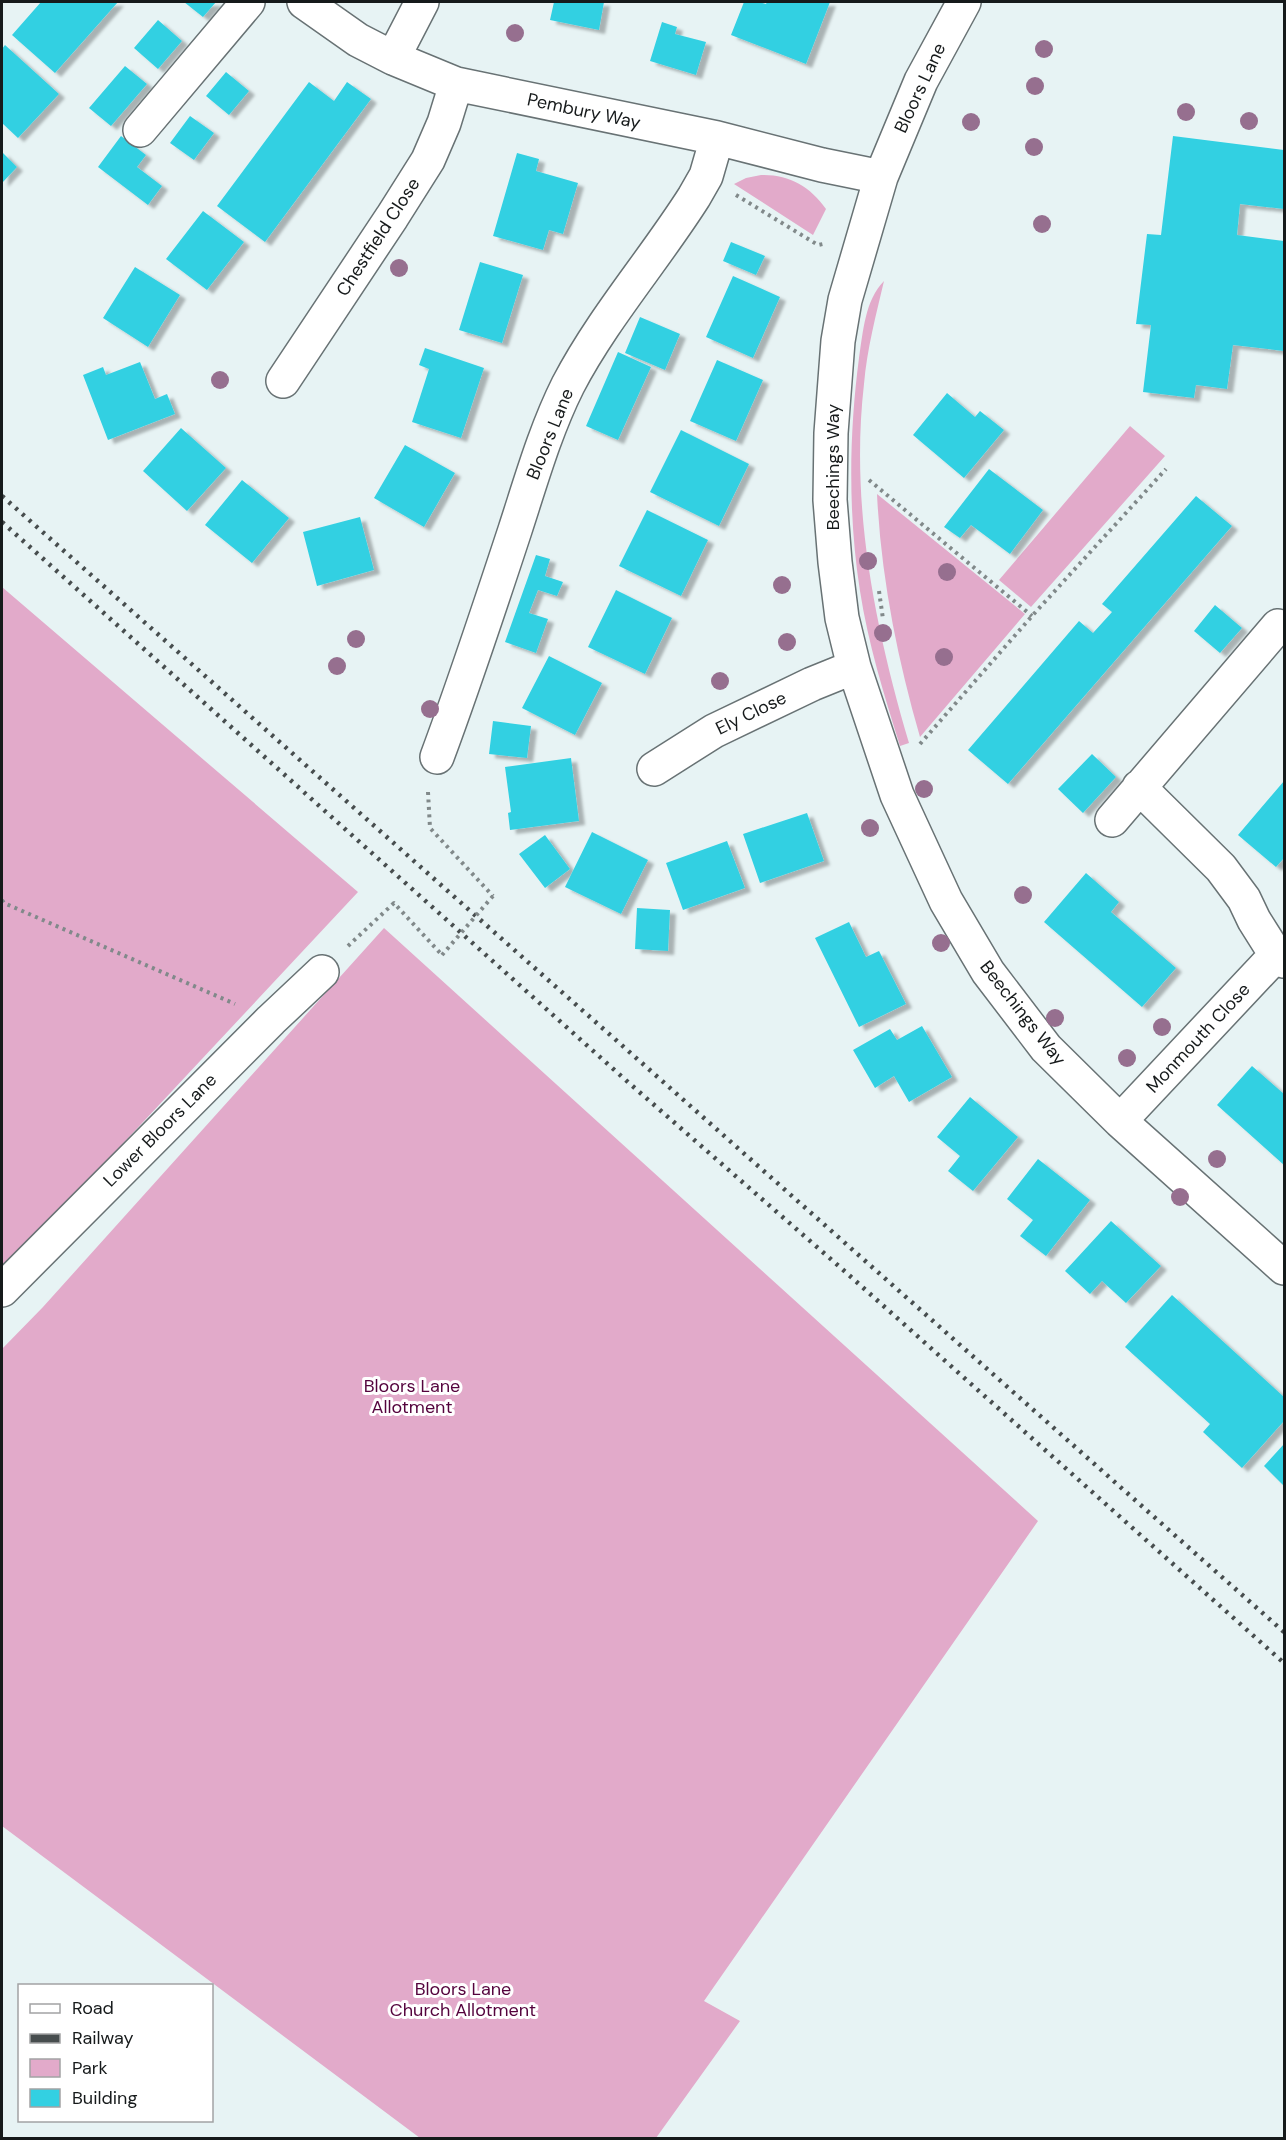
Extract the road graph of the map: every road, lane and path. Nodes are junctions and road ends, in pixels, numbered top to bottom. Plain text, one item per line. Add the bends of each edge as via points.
1 (248, 2) edge
2 (304, 2) edge
3 (422, 2) edge
4 (964, 2) edge
5 (393, 58) junction
6 (456, 84) junction
7 (140, 129) dead end
8 (717, 138) junction
9 (706, 176) junction
10 (881, 177) junction
11 (861, 242) junction
12 (283, 381) dead end
13 (1166, 469) dead end
14 (869, 470) dead end
15 (869, 482) junction
16 (869, 492) dead end
17 (878, 586) dead end
18 (1032, 616) junction
19 (1278, 626) dead end
20 (885, 629) dead end
21 (854, 667) junction
22 (914, 736) dead end
23 (436, 757) dead end
24 (654, 769) dead end
25 (1139, 788) junction
26 (1112, 820) dead end
27 (429, 828) dead end
28 (2, 902) edge
29 (1280, 958) edge
30 (322, 972) joint
31 (271, 1020) junction
32 (1120, 1121) junction
33 (1284, 1268) edge
34 (2, 1290) edge

1 - 7 street
2 - 5 street, Pembury Way via 358,40
3 - 5 street
4 - 10 street, Bloors Lane via 921,81
5 - 6 street, Pembury Way
6 - 8 street, Pembury Way
6 - 12 street, Chestfield Close via 428,159
8 - 9 street, Bloors Lane
8 - 10 street, Pembury Way
9 - 11 path via 818,245
9 - 23 street, Bloors Lane via 590,348 560,403
10 - 11 street, Beechings Way
11 - 21 street, Beechings Way via 838,341 831,433 830,500 835,562 842,618
13 - 18 path
14 - 15 path
15 - 16 path
15 - 18 path
17 - 20 path
18 - 22 path via 917,747
19 - 25 street
21 - 24 street, Ely Close via 714,731
21 - 32 street, Beechings Way via 897,795 946,901 988,972 1046,1047
25 - 26 street
25 - 29 street via 1221,868
27 - 30 path, bridge via 492,896 442,956 394,903
28 - 31 path
29 - 32 street, Monmouth Close
30 - 31 street, Lower Bloors Lane
31 - 34 street, Lower Bloors Lane
32 - 33 street, Beechings Way

